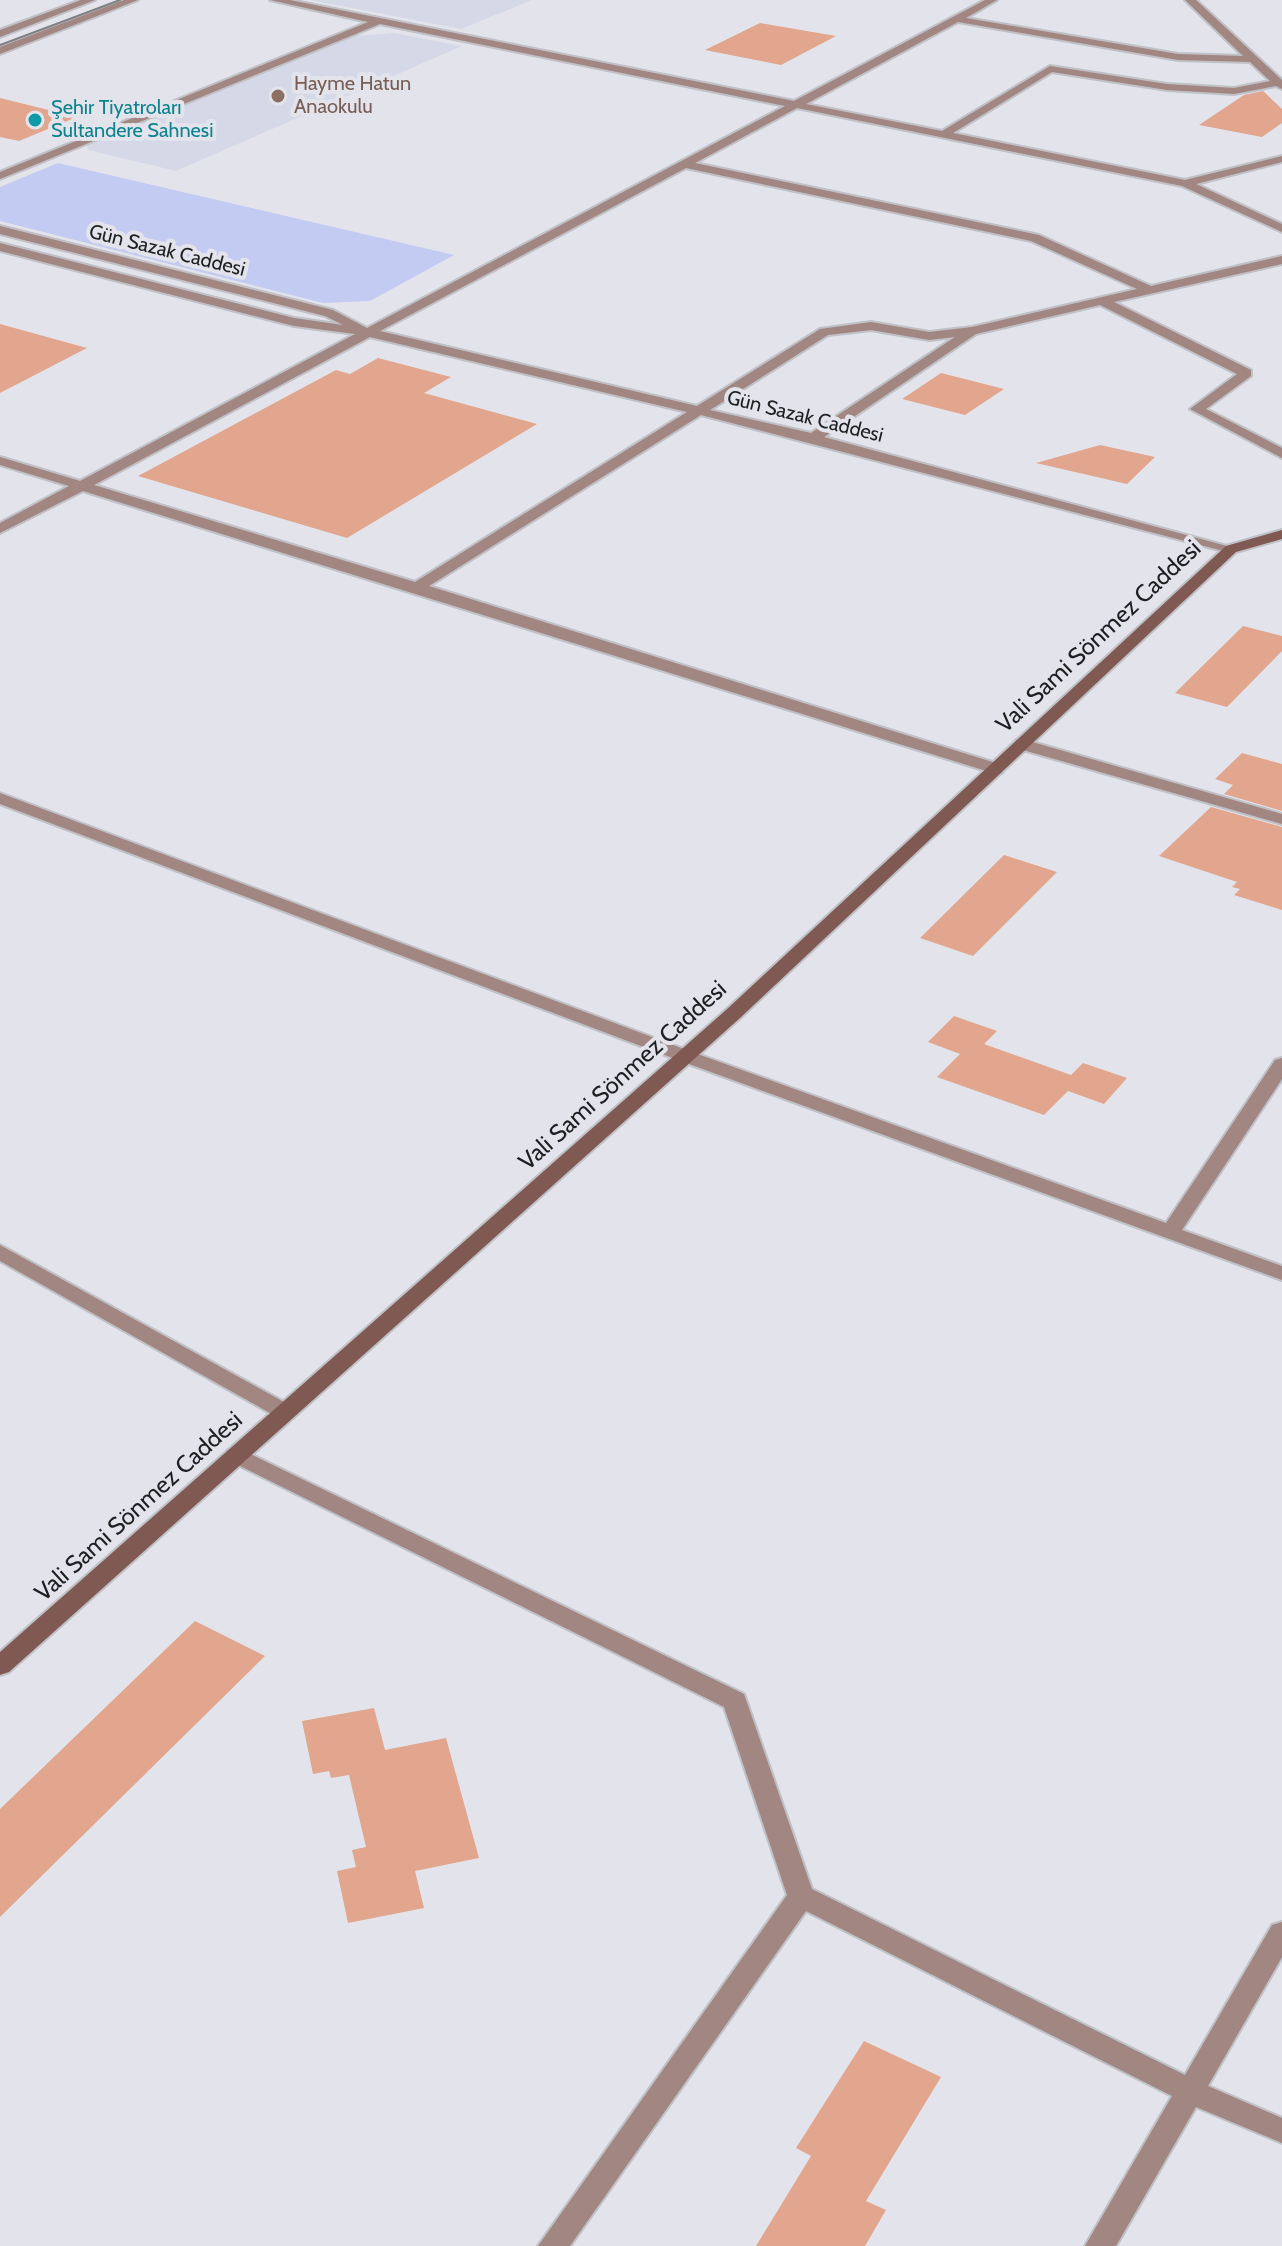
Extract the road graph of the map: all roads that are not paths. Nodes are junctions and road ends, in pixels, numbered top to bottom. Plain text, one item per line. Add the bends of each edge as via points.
1 (90, 0) edge
2 (133, 0) edge
3 (275, 0) edge
4 (992, 0) edge
5 (1190, 0) edge
6 (956, 19) junction
7 (379, 21) junction
8 (0, 34) edge
9 (0, 51) edge
10 (1252, 59) junction
11 (1279, 84) edge
12 (798, 103) junction
13 (944, 134) junction
14 (1282, 159) edge
15 (683, 164) junction
16 (0, 176) edge
17 (1185, 183) junction
18 (1282, 228) edge
19 (0, 230) edge
20 (0, 247) edge
21 (1282, 260) edge
22 (1149, 290) junction
23 (1101, 301) junction
24 (972, 331) junction
25 (367, 332) junction
26 (698, 412) junction
27 (813, 438) junction
28 (1282, 454) edge
29 (0, 461) edge
30 (80, 486) junction
31 (0, 529) edge
32 (1282, 534) edge
33 (1231, 549) junction
34 (417, 587) junction
35 (1022, 744) junction
36 (996, 769) junction
37 (0, 798) edge
38 (1282, 819) edge
39 (685, 1056) junction
40 (1282, 1064) edge
41 (1171, 1231) junction
42 (0, 1252) edge
43 (1282, 1273) edge
44 (285, 1412) junction
45 (236, 1455) junction
46 (0, 1666) edge
47 (801, 1896) junction
48 (1282, 1933) edge
49 (1190, 2091) junction
50 (1282, 2131) edge
51 (553, 2246) edge
52 (1100, 2246) edge

1 - 8 street
2 - 9 street
3 - 7 street
4 - 6 street
5 - 10 street
6 - 10 street via 1178,57
6 - 12 street
7 - 12 street
7 - 16 street
10 - 11 street
11 - 13 street via 1234,91 1050,69
12 - 13 street
12 - 15 street
13 - 17 street
14 - 17 street
15 - 22 street via 1035,238
15 - 25 street
17 - 18 street
19 - 25 street, Gün Sazak Caddesi via 329,313
20 - 25 street, Gün Sazak Caddesi via 294,322
21 - 22 street
22 - 23 street
23 - 24 street
23 - 28 street via 1246,373 1197,409
24 - 26 street via 929,336 846,326 825,332
24 - 27 street
25 - 26 street, Gün Sazak Caddesi
25 - 30 street
26 - 27 street, Gün Sazak Caddesi
26 - 34 street
27 - 33 street, Gün Sazak Caddesi
29 - 30 street
30 - 31 street
30 - 34 street
32 - 33 main road, Vali Sami Sönmez Caddesi
33 - 35 main road, Vali Sami Sönmez Caddesi
34 - 36 street
35 - 36 main road, Vali Sami Sönmez Caddesi
35 - 38 street
36 - 39 main road, Vali Sami Sönmez Caddesi
37 - 39 street
39 - 41 street
39 - 44 main road, Vali Sami Sönmez Caddesi
40 - 41 street
41 - 43 street
42 - 44 street
44 - 45 main road, Vali Sami Sönmez Caddesi
45 - 46 main road, Vali Sami Sönmez Caddesi
45 - 47 street via 735,1701
47 - 49 street
47 - 51 street
48 - 49 street
49 - 50 street
49 - 52 street

